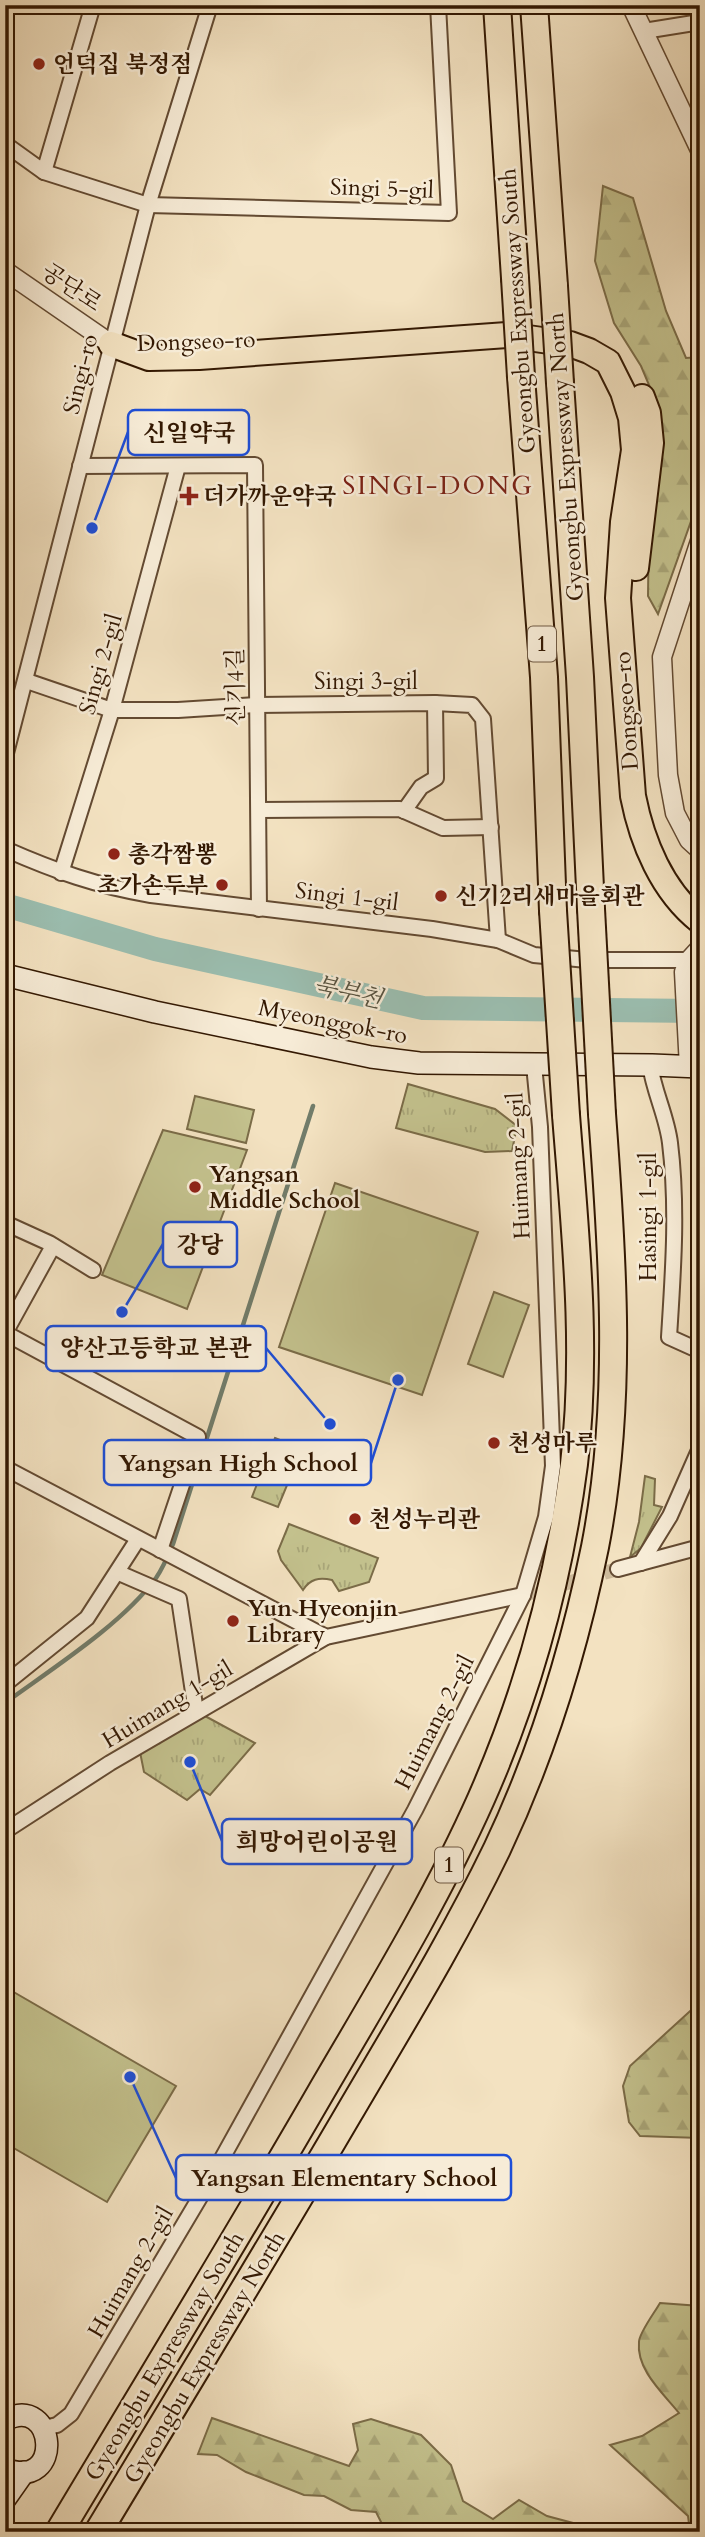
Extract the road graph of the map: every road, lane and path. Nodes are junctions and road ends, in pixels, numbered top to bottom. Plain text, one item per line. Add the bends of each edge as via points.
1 (93, 5) edge
2 (210, 5) edge
3 (438, 5) edge
4 (497, 5) edge
5 (534, 5) edge
6 (631, 5) edge
7 (700, 22) edge
8 (644, 31) junction
9 (5, 144) edge
10 (700, 150) edge
11 (44, 172) junction
12 (148, 205) junction
13 (5, 271) edge
14 (111, 344) junction
15 (80, 466) junction
16 (178, 466) junction
17 (700, 541) edge
18 (692, 588) edge
19 (27, 681) junction
20 (435, 703) junction
21 (257, 705) junction
22 (112, 710) junction
23 (5, 757) edge
24 (260, 810) junction
25 (404, 811) junction
26 (491, 827) junction
27 (5, 849) edge
28 (700, 850) edge
29 (61, 873) junction
30 (259, 909) junction
31 (697, 912) edge
32 (498, 940) junction
33 (691, 960) edge
34 (5, 975) edge
35 (534, 1065) junction
36 (650, 1065) junction
37 (695, 1067) edge
38 (5, 1223) edge
39 (53, 1246) junction
40 (93, 1270) dead end
41 (5, 1333) edge
42 (700, 1351) edge
43 (700, 1448) edge
44 (5, 1468) edge
45 (138, 1539) junction
46 (700, 1547) edge
47 (160, 1550) junction
48 (641, 1563) junction
49 (618, 1569) tunnel mouth
50 (119, 1573) junction
51 (523, 1595) junction
52 (326, 1637) junction
53 (5, 1684) edge
54 (196, 1713) junction
55 (5, 1831) edge
56 (7, 2417) edge
57 (44, 2428) junction
58 (15, 2470) edge
59 (5, 2499) edge
60 (59, 2532) edge
61 (98, 2532) edge

1 - 11 street
2 - 12 street, Singi-ro
3 - 12 street, Singi 5-gil via 449,213
4 - 60 highway, Gyeongbu Expressway South / 1, bridge via 544,677 553,911 579,1284 574,1462 554,1579 510,1728 434,1895
5 - 61 highway, Gyeongbu Expressway North / 1, bridge via 580,677 613,1260 611,1418 595,1544 549,1718 498,1847 289,2216
6 - 8 street
7 - 8 street
8 - 10 street
9 - 11 street
11 - 12 street
12 - 14 street, Singi-ro
13 - 14 street, 공단로
14 - 15 street, Singi-ro
14 - 31 highway, Dongseo-ro via 149,358 199,357 507,335 570,344 608,362 631,418 634,450 618,598 632,796 656,867
15 - 16 street
15 - 19 street, Singi-ro
16 - 21 street, 신기4길 via 255,465
16 - 22 street, Singi 2-gil
17 - 18 street
18 - 28 street via 662,657 668,775 675,813 689,840
19 - 22 street, Singi 3-gil
19 - 23 street, Singi-ro
20 - 21 street, Singi 3-gil
20 - 25 street via 436,778 421,787
20 - 26 street, Singi 3-gil via 472,705 483,719
21 - 22 street, Singi 3-gil
21 - 24 street, 신기4길
22 - 29 street, Singi 2-gil
24 - 25 street
24 - 30 street, 신기4길
25 - 26 street via 443,828
26 - 32 street, Singi 3-gil
27 - 29 street, Singi 1-gil
29 - 30 street, Singi 1-gil via 116,889
30 - 32 street, Singi 1-gil
32 - 33 street, Singi 1-gil via 534,955
33 - 37 street via 688,1032
34 - 35 main road, Myeonggok-ro via 365,1056 419,1063
35 - 36 main road, Myeonggok-ro
35 - 51 street, Huimang 2-gil via 553,1466 547,1517
36 - 37 main road, Myeonggok-ro
36 - 42 street, Hasingi 1-gil via 670,1141 674,1244 669,1337
38 - 39 street
39 - 40 street
39 - 41 street
41 - 47 street via 198,1437
43 - 48 street via 670,1517
44 - 45 street
45 - 47 street
45 - 50 street
46 - 48 street
47 - 52 street
48 - 49 street
50 - 53 street via 87,1618
50 - 54 street via 179,1599
51 - 52 street, Huimang 1-gil
51 - 57 street, Huimang 2-gil via 415,1810 202,2194 71,2414 57,2426
52 - 54 street, Huimang 1-gil
54 - 55 street, Huimang 1-gil
56 - 57 main road via 28,2417
57 - 58 main road via 46,2456 41,2463
58 - 59 main road

